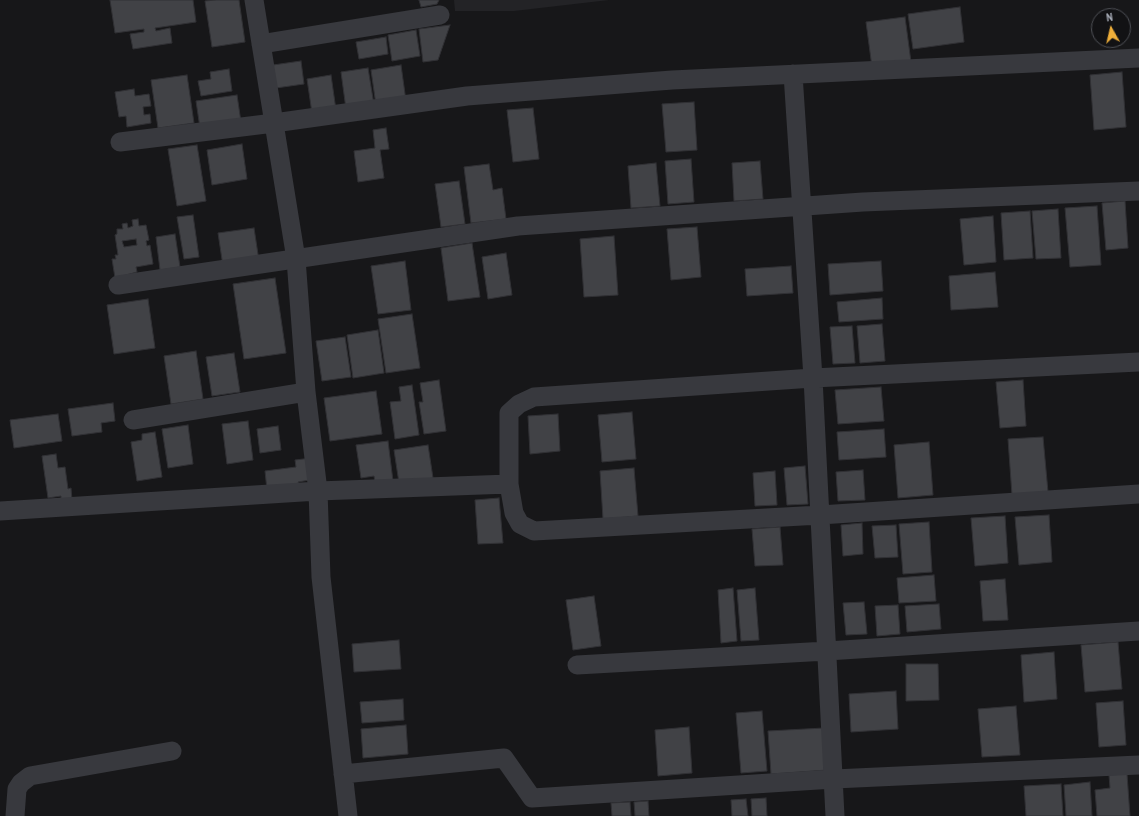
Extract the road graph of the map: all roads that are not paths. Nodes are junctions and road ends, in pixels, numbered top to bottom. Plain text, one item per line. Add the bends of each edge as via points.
1 (254, 0) edge
2 (440, 15) dead end
3 (261, 44) junction
4 (1139, 58) edge
5 (794, 74) junction
6 (274, 123) junction
7 (120, 142) dead end
8 (1139, 191) edge
9 (802, 206) junction
10 (296, 259) junction
11 (118, 285) dead end
12 (1139, 362) edge
13 (813, 378) junction
14 (306, 392) junction
15 (133, 420) dead end
16 (509, 484) junction
17 (318, 491) junction
18 (1139, 494) edge
19 (0, 511) edge
20 (820, 515) junction
21 (1139, 631) edge
22 (827, 651) junction
23 (577, 665) dead end
24 (172, 751) dead end
25 (1139, 764) edge
26 (343, 774) junction
27 (834, 779) junction
28 (15, 816) edge
29 (348, 816) edge
30 (835, 816) edge

1 - 3 street
2 - 3 street
3 - 6 street
4 - 5 street
5 - 6 street via 672,80 467,96
5 - 9 street
6 - 7 street
6 - 10 street
8 - 9 street
9 - 10 street via 518,226
9 - 13 street
10 - 11 street
10 - 14 street
12 - 13 street
13 - 16 street via 534,397 519,404 509,413
13 - 20 street
14 - 15 street
14 - 17 street
16 - 17 street
16 - 20 street via 514,513 520,524 534,531
17 - 19 street
17 - 26 street via 322,577
18 - 20 street
20 - 22 street
21 - 22 street
22 - 23 street
22 - 27 street
24 - 28 street via 30,776 17,788
25 - 27 street
26 - 27 street via 504,758 532,798
26 - 29 street
27 - 30 street

